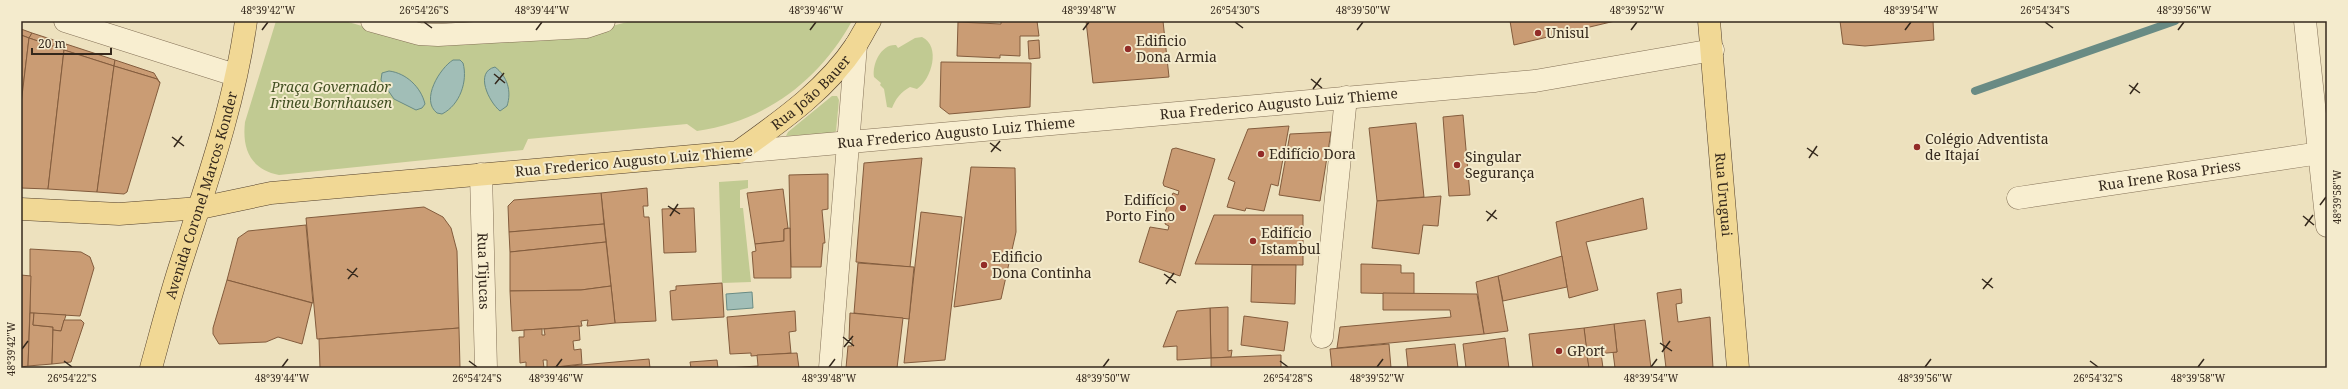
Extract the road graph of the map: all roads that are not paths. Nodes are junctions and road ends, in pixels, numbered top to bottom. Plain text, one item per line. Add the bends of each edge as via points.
1 (65, 21) edge
2 (246, 21) edge
3 (372, 21) edge
4 (604, 21) edge
5 (870, 21) edge
6 (1709, 21) edge
7 (2305, 21) edge
8 (856, 45) junction
9 (1713, 50) junction
10 (236, 75) junction
11 (1346, 98) junction
12 (848, 142) junction
13 (738, 152) junction
14 (2320, 154) junction
15 (481, 174) junction
16 (2018, 198) dead end
17 (200, 208) junction
18 (21, 209) edge
19 (2327, 226) edge
20 (1322, 337) dead end
21 (151, 368) edge
22 (486, 368) edge
23 (830, 368) edge
24 (1738, 368) edge

1 - 10 street
2 - 10 main road, Avenida Coronel Marcos Konder
3 - 4 street via 419,34 438,35 586,26
5 - 8 main road, Rua João Bauer
6 - 9 main road, Rua Uruguai
7 - 14 street
8 - 12 street
8 - 13 main road, Rua João Bauer via 814,93
9 - 11 street, Rua Frederico Augusto Luiz Thieme via 1535,81
9 - 24 main road, Rua Uruguai
10 - 17 main road, Avenida Coronel Marcos Konder
11 - 12 street, Rua Frederico Augusto Luiz Thieme
11 - 20 street
12 - 13 street, Rua Frederico Augusto Luiz Thieme
12 - 23 street
13 - 15 main road, Rua Frederico Augusto Luiz Thieme
14 - 16 street, Rua Irene Rosa Priess
14 - 19 street
15 - 17 main road, Rua Frederico Augusto Luiz Thieme via 271,193
15 - 22 street, Rua Tijucas
17 - 18 main road, Rua Frederico Augusto Luiz Thieme via 119,214
17 - 21 main road, Avenida Coronel Marcos Konder

